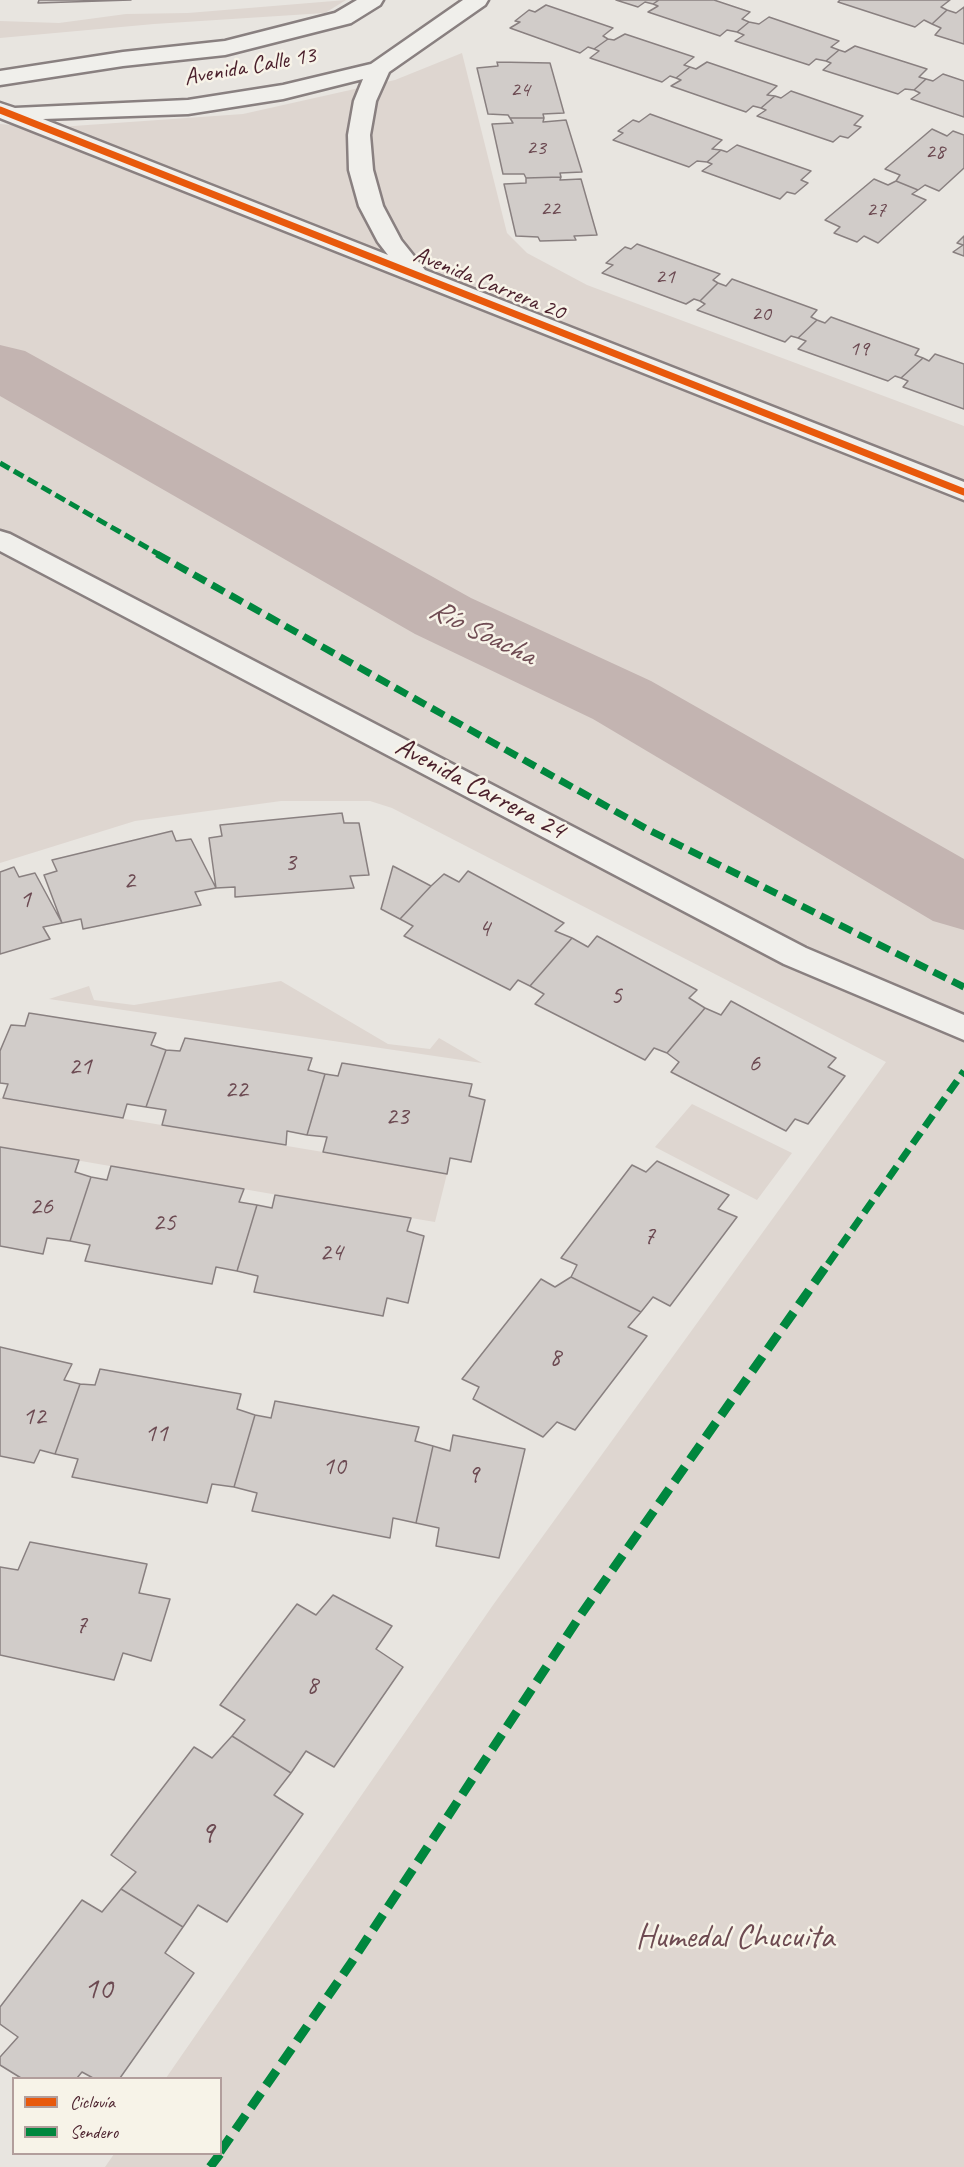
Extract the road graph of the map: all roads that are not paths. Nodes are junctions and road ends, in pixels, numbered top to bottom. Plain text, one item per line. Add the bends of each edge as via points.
1 (372, 0) edge
2 (477, 0) edge
3 (9, 56) dead end
4 (123, 59) junction
5 (379, 69) junction
6 (0, 78) edge
7 (5, 112) edge
8 (418, 277) junction
9 (964, 492) edge
10 (0, 540) edge
11 (964, 1028) edge

1 - 4 street, Avenida Calle 13 via 343,18 225,48
2 - 5 street, Avenida Calle 13
3 - 4 street
4 - 6 street, Avenida Calle 13
5 - 7 street, Avenida Calle 13 via 283,92 188,107
5 - 8 street, Avenida Carrera 20 via 365,101 359,135 361,170 371,206 390,242
7 - 8 street, Avenida Carrera 20
8 - 9 street, Avenida Carrera 20
10 - 11 street, Avenida Carrera 24 via 795,956

